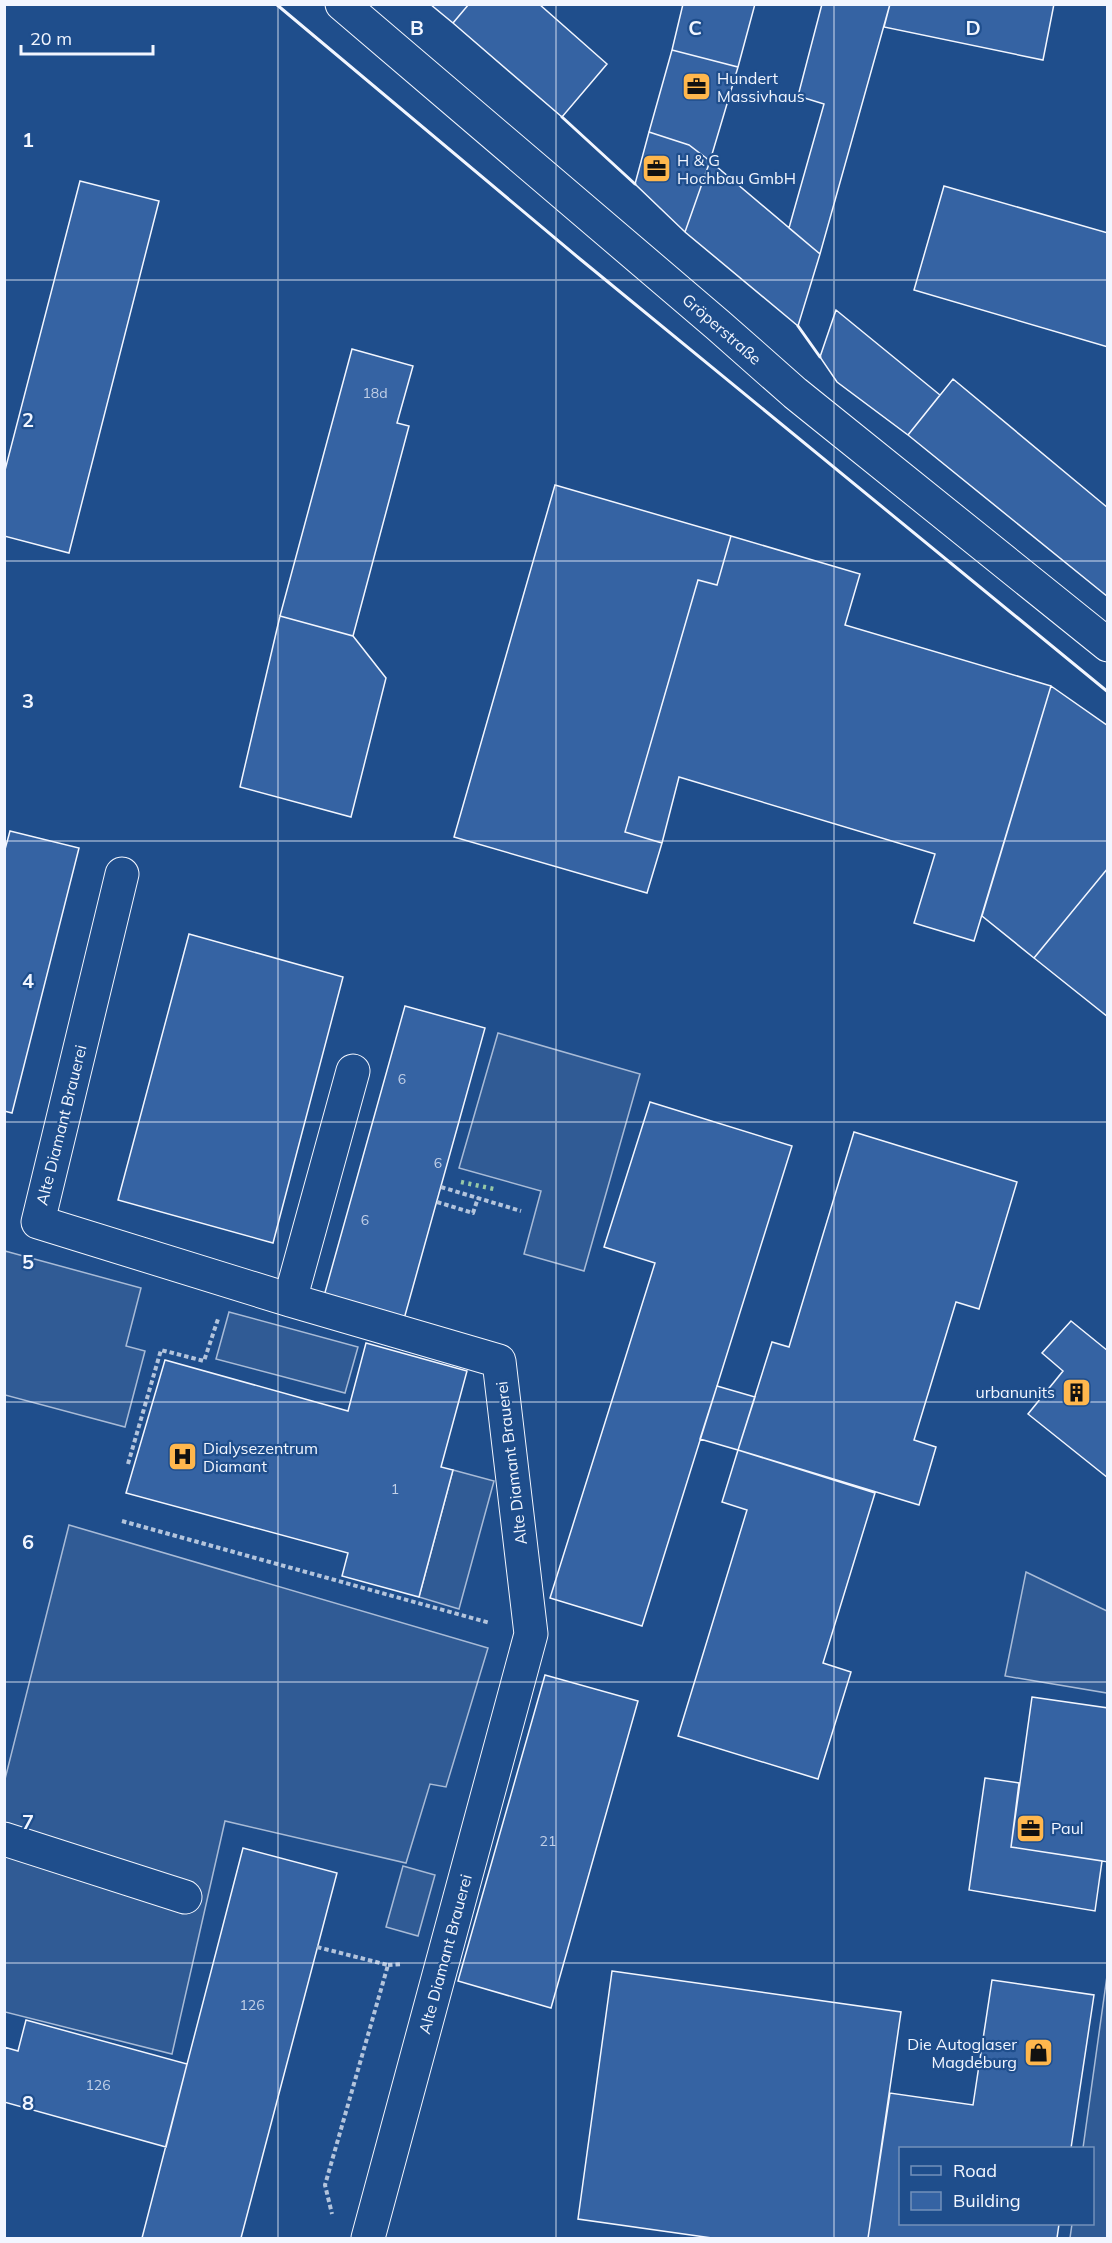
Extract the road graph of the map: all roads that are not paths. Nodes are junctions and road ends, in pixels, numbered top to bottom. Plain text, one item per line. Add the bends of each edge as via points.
1 (342, 4) edge
2 (1107, 645) edge
3 (122, 874) dead end
4 (353, 1071) dead end
5 (290, 1300) junction
6 (4, 1839) edge
7 (185, 1897) dead end
8 (368, 2238) edge

1 - 2 street, Gröperstraße via 795,393
3 - 5 street, Alte Diamant Brauerei via 38,1222
4 - 5 street
5 - 8 street, Alte Diamant Brauerei via 499,1361 531,1634
6 - 7 street

